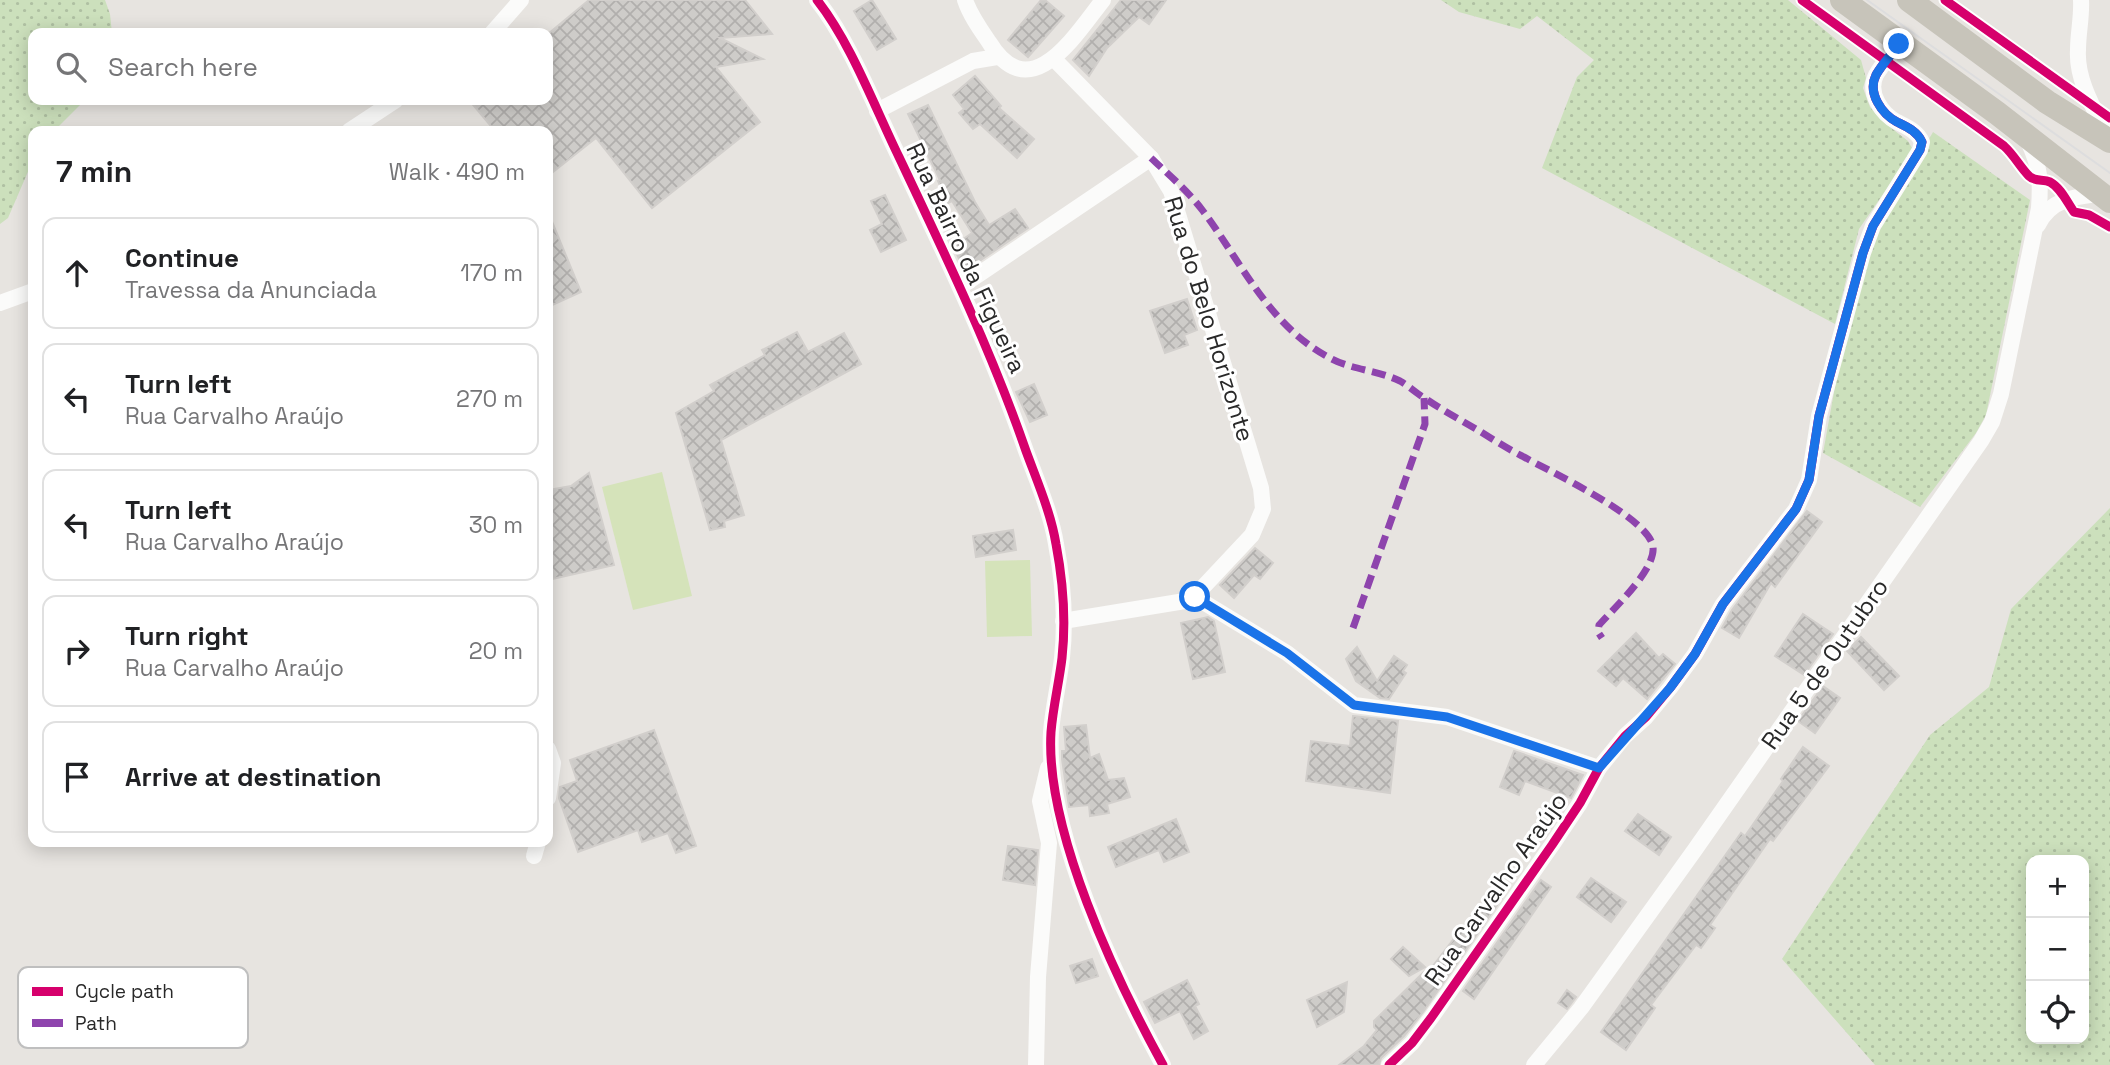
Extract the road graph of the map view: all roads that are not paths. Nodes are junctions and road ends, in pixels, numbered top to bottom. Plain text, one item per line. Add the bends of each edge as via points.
1 (521, 0) edge
2 (965, 0) edge
3 (1103, 0) edge
4 (1842, 0) edge
5 (1909, 0) edge
6 (2081, 0) edge
7 (821, 1) edge
8 (496, 28) edge
9 (1899, 44) junction
10 (998, 57) junction
11 (1054, 59) junction
12 (388, 105) edge
13 (877, 111) junction
14 (357, 126) edge
15 (2026, 137) junction
16 (2110, 141) edge
17 (1151, 158) junction
18 (2106, 198) edge
19 (2037, 227) junction
20 (960, 287) junction
21 (28, 293) edge
22 (0, 303) edge
23 (1195, 597) junction
24 (1063, 621) junction
25 (1052, 749) junction
26 (1599, 768) junction
27 (1036, 1065) edge
28 (1163, 1065) edge
29 (1389, 1065) edge
30 (1534, 1065) edge

1 - 8 street
2 - 10 street
3 - 11 street
4 - 9 main road
5 - 16 main road via 2048,102
6 - 16 street via 2077,53 2087,94
7 - 13 street, Rua Bairro da Figueira
9 - 15 main road
9 - 26 street, Rua Carvalho Araújo via 1877,74 1874,93 1888,117 1914,131 1922,142 1873,226 1863,253 1819,416 1809,480 1796,509 1723,604 1695,654
10 - 11 street via 1027,71
10 - 13 street via 973,61
11 - 17 street, Rua do Belo Horizonte
12 - 14 street
13 - 20 street, Rua Bairro da Figueira
15 - 18 main road
15 - 19 street, Rua 5 de Outubro via 2041,178
17 - 20 street
17 - 23 street, Rua do Belo Horizonte via 1173,197 1261,488 1261,517 1252,535
18 - 19 street via 2079,195 2055,205
19 - 30 street, Rua 5 de Outubro via 2001,394 1981,441 1694,852
20 - 24 street, Rua Bairro da Figueira via 1005,389 1056,540
21 - 22 street
23 - 24 street
23 - 26 street via 1287,653 1354,705 1447,717
24 - 25 street, Rua Bairro da Figueira
25 - 27 street via 1040,802 1049,843
25 - 28 street, Rua Bairro da Figueira via 1066,839 1087,900
26 - 29 street, Rua Carvalho Araújo via 1492,932 1412,1043

